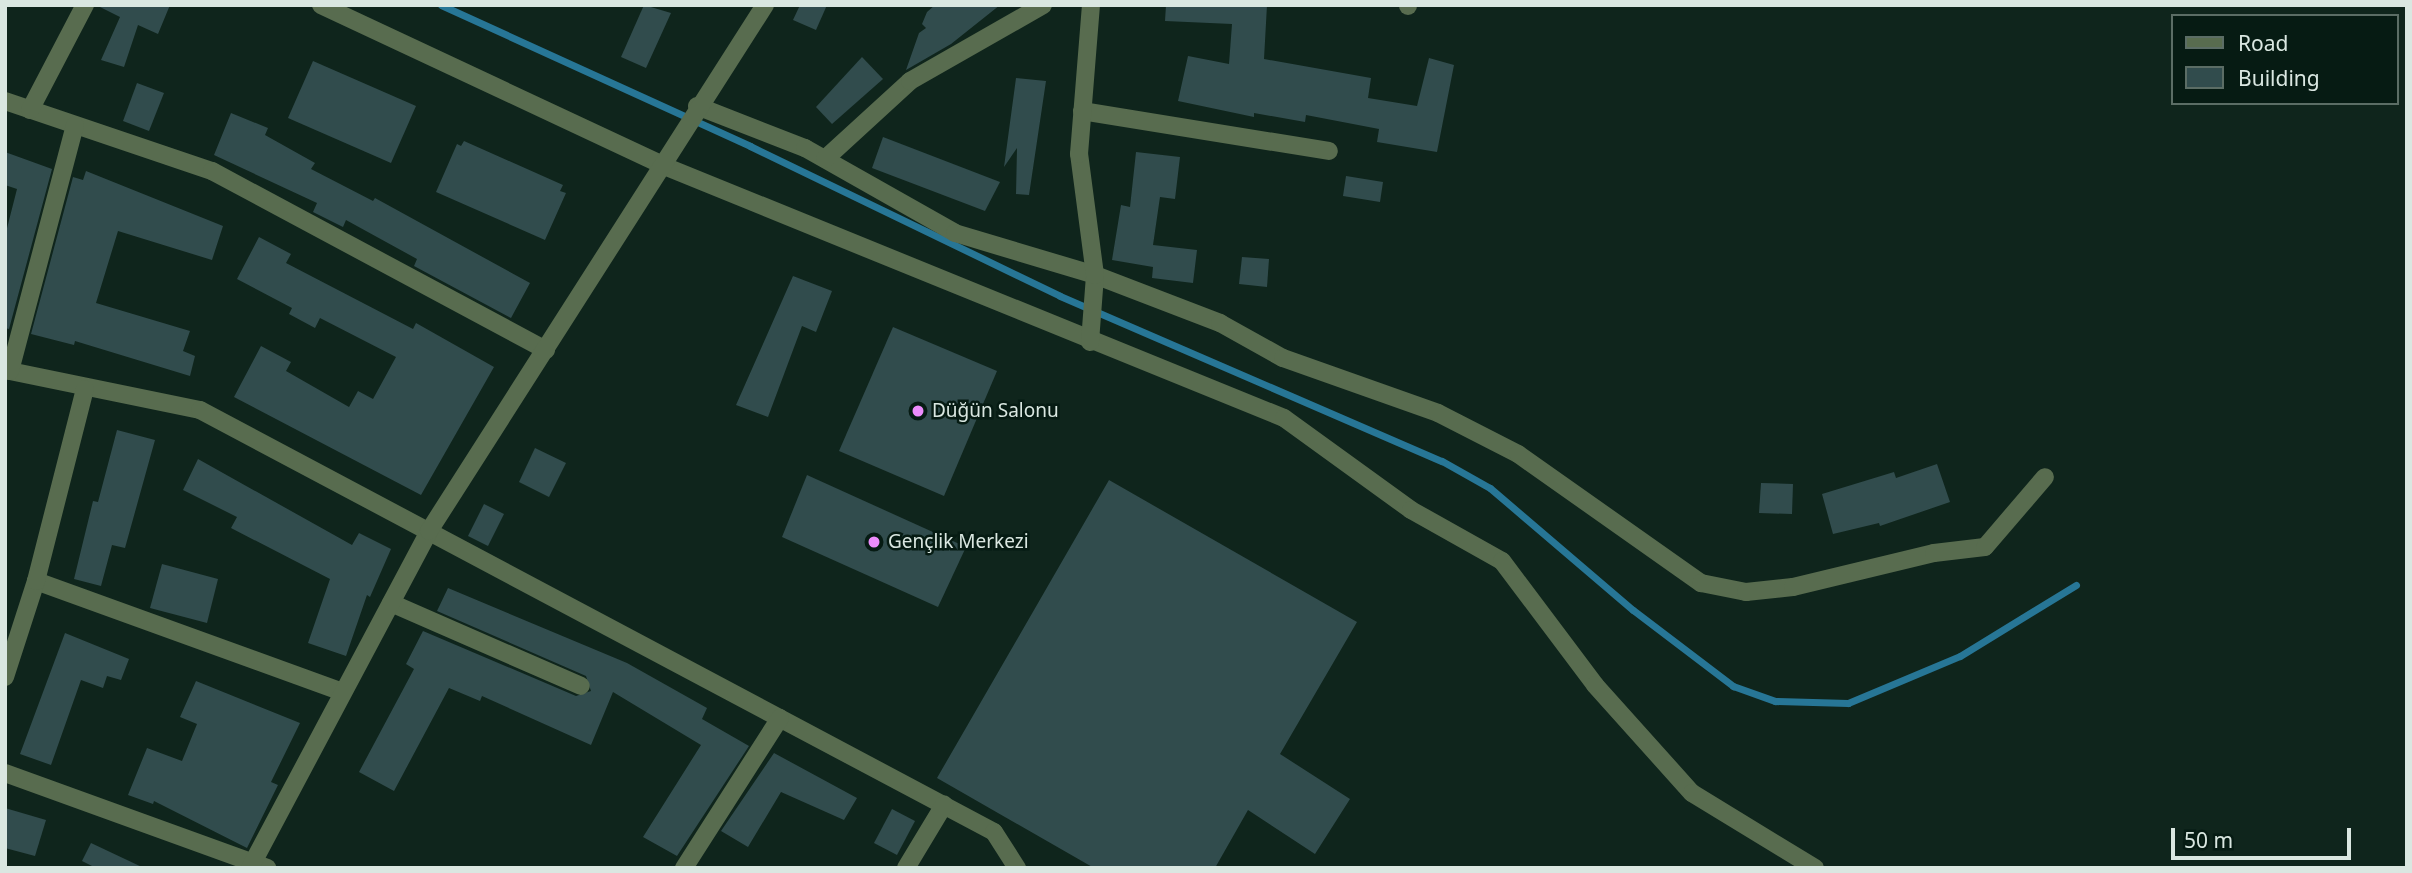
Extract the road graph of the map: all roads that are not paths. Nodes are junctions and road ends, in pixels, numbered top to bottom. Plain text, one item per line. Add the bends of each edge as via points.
1 (85, 5) edge
2 (321, 5) edge
3 (765, 5) edge
4 (1043, 5) edge
5 (1091, 5) edge
6 (5, 101) edge
7 (697, 106) junction
8 (30, 110) junction
9 (1082, 111) junction
10 (75, 125) junction
11 (1329, 151) dead end
12 (666, 159) junction
13 (825, 159) junction
14 (1094, 282) junction
15 (1090, 342) junction
16 (546, 350) junction
17 (8, 370) edge
18 (85, 389) junction
19 (2045, 477) dead end
20 (429, 531) junction
21 (36, 581) junction
22 (391, 603) junction
23 (5, 677) edge
24 (581, 686) dead end
25 (343, 692) junction
26 (780, 718) junction
27 (5, 773) edge
28 (944, 805) junction
29 (257, 866) edge
30 (684, 868) edge
31 (906, 868) edge
32 (1017, 868) edge
33 (1815, 868) edge

1 - 8 street
2 - 12 street
3 - 7 street via 760,20
4 - 13 street via 910,81
5 - 9 street
6 - 8 street
7 - 12 street
7 - 13 street
8 - 10 street
9 - 11 street
9 - 14 street via 1079,154
10 - 16 street via 212,171
10 - 17 street
12 - 15 street
12 - 16 street
13 - 14 street via 955,233
14 - 15 street
14 - 19 street via 1220,323 1283,358 1438,413 1518,454 1701,583 1746,592 1793,587 1934,553 1985,547
15 - 33 street via 1284,418 1411,510 1502,561 1595,685 1692,793
16 - 20 street
17 - 18 street
18 - 20 street via 200,410
18 - 21 street
20 - 22 street
20 - 26 street
21 - 23 street
21 - 25 street
22 - 24 street
22 - 25 street
25 - 29 street
26 - 28 street
26 - 30 street
27 - 29 street
28 - 31 street
28 - 32 street via 994,832

